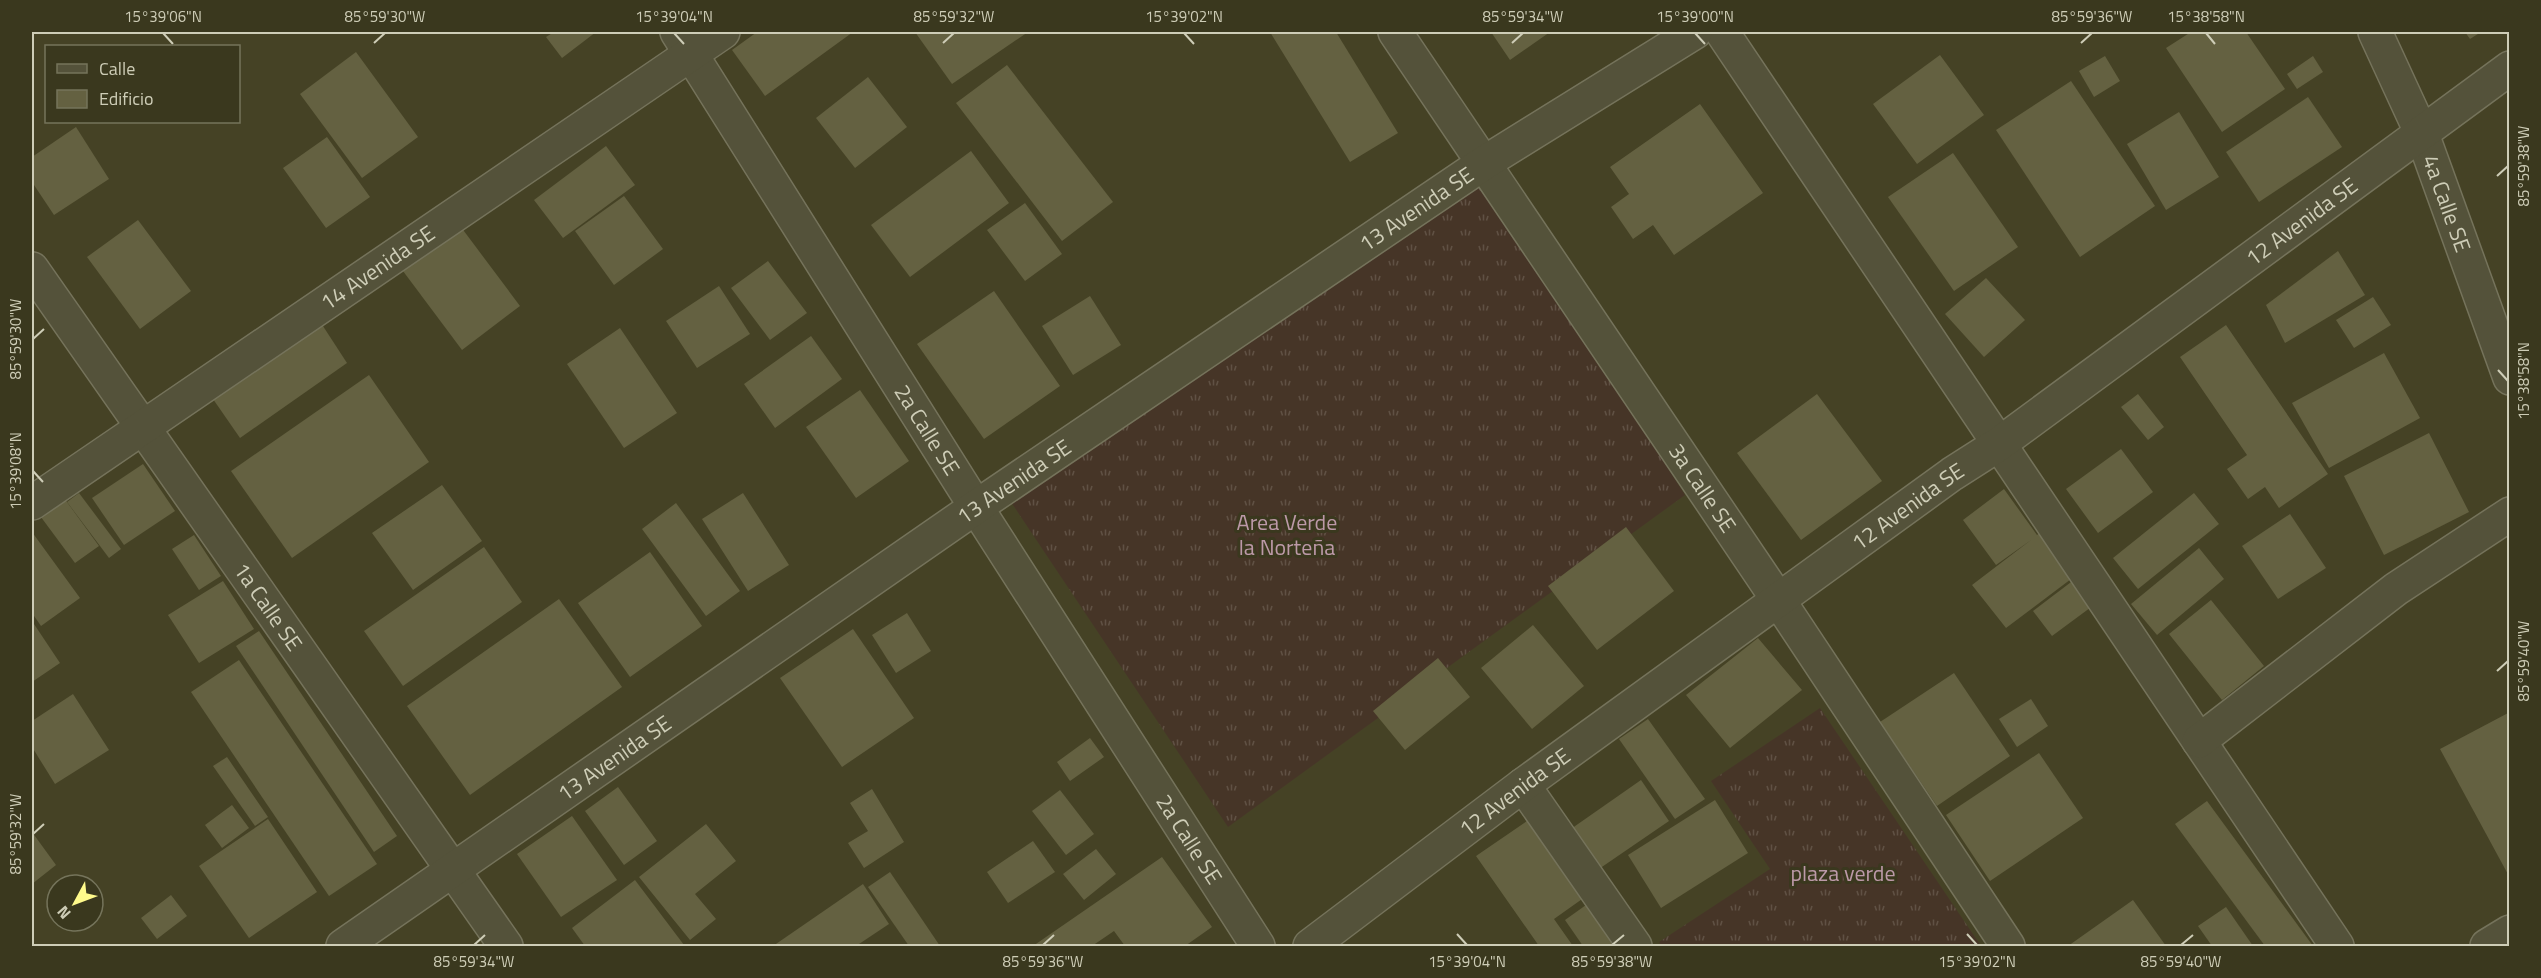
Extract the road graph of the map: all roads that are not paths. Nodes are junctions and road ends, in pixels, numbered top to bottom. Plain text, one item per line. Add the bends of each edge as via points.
1 (723, 32) edge
2 (1395, 32) edge
3 (1695, 32) edge
4 (1722, 32) edge
5 (2375, 32) edge
6 (684, 43) edge
7 (2510, 68) edge
8 (2422, 134) junction
9 (1484, 164) junction
10 (32, 269) edge
11 (2510, 378) edge
12 (142, 427) junction
13 (1999, 444) junction
14 (32, 502) edge
15 (976, 507) junction
16 (2510, 514) edge
17 (1779, 601) junction
18 (2199, 741) junction
19 (1523, 785) junction
20 (452, 870) junction
21 (2510, 932) edge
22 (343, 946) edge
23 (506, 946) edge
24 (1258, 946) edge
25 (1310, 946) edge
26 (1635, 946) edge
27 (2008, 946) edge
28 (2337, 946) edge
29 (2487, 946) edge

1 - 6 street, 14 Avenida SE
2 - 9 street, 3a Calle SE
3 - 9 street, 13 Avenida SE
4 - 13 street
5 - 8 street, 4a Calle SE
6 - 12 street, 14 Avenida SE
6 - 15 street, 2a Calle SE
7 - 8 street, 12 Avenida SE
8 - 11 street, 4a Calle SE
8 - 13 street, 12 Avenida SE
9 - 15 street, 13 Avenida SE
9 - 17 street, 3a Calle SE
10 - 12 street, 1a Calle SE
12 - 14 street, 14 Avenida SE
12 - 20 street, 1a Calle SE
13 - 17 street, 12 Avenida SE
13 - 18 street
15 - 20 street, 13 Avenida SE
15 - 24 street, 2a Calle SE
16 - 18 street via 2396,589
17 - 19 street, 12 Avenida SE
17 - 27 street, 3a Calle SE
18 - 28 street
19 - 25 street, 12 Avenida SE
19 - 26 street
20 - 22 street, 13 Avenida SE
20 - 23 street, 1a Calle SE
21 - 29 street

